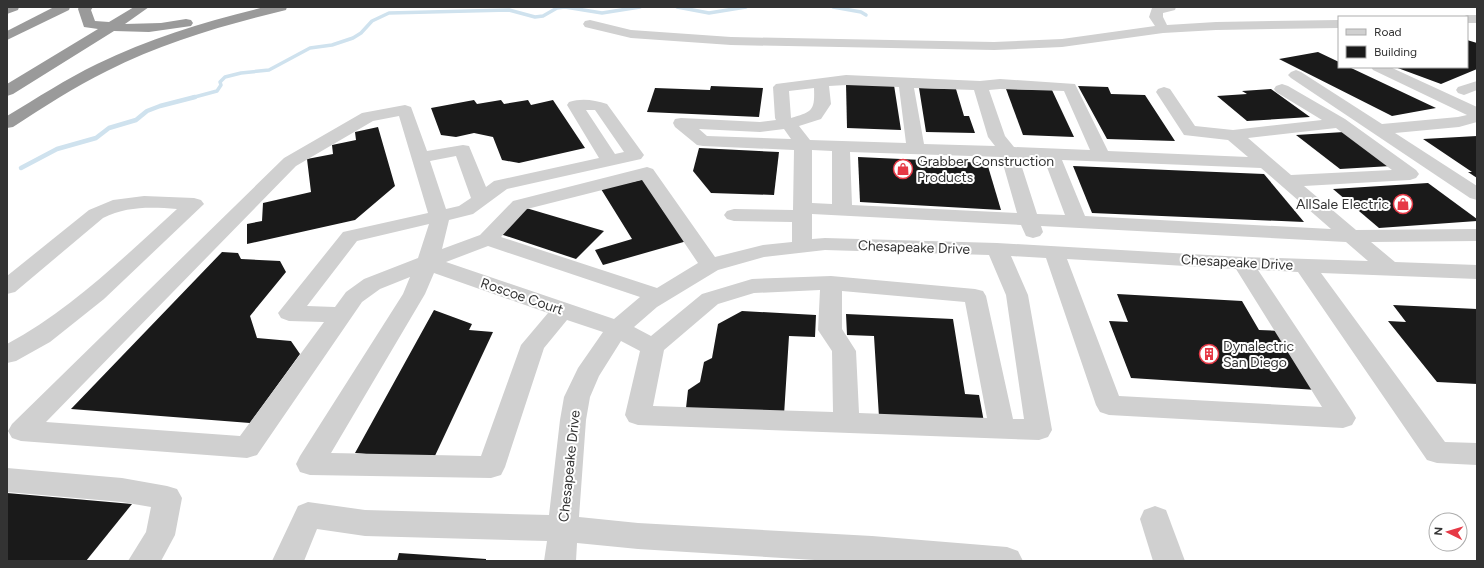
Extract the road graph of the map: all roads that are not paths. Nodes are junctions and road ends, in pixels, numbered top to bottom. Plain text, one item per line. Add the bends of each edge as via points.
1 (13, 7) edge
2 (64, 7) edge
3 (87, 7) edge
4 (143, 7) edge
5 (234, 7) edge
6 (281, 7) edge
7 (1170, 7) edge
8 (7, 10) edge
9 (590, 24) dead end
10 (1338, 24) edge
11 (1163, 29) junction
12 (7, 36) edge
13 (1380, 68) edge
14 (1296, 75) dead end
15 (821, 83) junction
16 (906, 83) junction
17 (980, 86) junction
18 (1282, 89) dead end
19 (7, 91) edge
20 (1164, 92) dead end
21 (1477, 113) edge
22 (1477, 117) edge
23 (7, 123) edge
24 (1339, 123) junction
25 (787, 124) junction
26 (1381, 130) junction
27 (1233, 135) junction
28 (803, 145) junction
29 (841, 146) junction
30 (916, 150) junction
31 (1008, 152) junction
32 (1051, 153) junction
33 (1101, 155) junction
34 (420, 158) junction
35 (610, 161) dead end
36 (1266, 163) junction
37 (1288, 181) junction
38 (1477, 194) edge
39 (481, 199) junction
40 (842, 210) junction
41 (802, 212) junction
42 (734, 215) dead end
43 (438, 216) junction
44 (1029, 220) junction
45 (1077, 222) junction
46 (1477, 235) edge
47 (1352, 236) junction
48 (486, 239) junction
49 (802, 246) junction
50 (998, 249) junction
51 (1047, 251) junction
52 (427, 263) junction
53 (1243, 263) junction
54 (710, 264) junction
55 (1305, 266) junction
56 (1390, 269) junction
57 (1477, 272) edge
58 (831, 283) junction
59 (7, 287) edge
60 (659, 296) junction
61 (563, 310) junction
62 (341, 315) junction
63 (617, 329) junction
64 (653, 347) junction
65 (7, 355) edge
66 (846, 422) junction
67 (1002, 428) junction
68 (1477, 454) edge
69 (7, 480) edge
70 (1155, 520) dead end
71 (562, 528) junction
72 (873, 555) edge
73 (144, 561) edge
74 (288, 561) edge
75 (560, 561) edge
76 (1007, 561) edge
77 (1169, 561) edge

1 - 8 highway
2 - 12 highway
3 - 5 highway via 84,9 89,24 122,29 167,27 218,15
4 - 19 highway
6 - 23 highway via 222,22 127,56 78,80
7 - 11 street via 1158,11 1156,17
9 - 11 street via 631,34 731,41 994,46 1062,43
10 - 11 street
13 - 21 street
14 - 26 street
15 - 16 street via 846,80
15 - 25 street via 823,104 816,116
15 - 25 street via 780,87 782,118
16 - 17 street
16 - 30 street
17 - 31 street via 997,137
17 - 33 street via 1000,84 1070,87
18 - 24 street
20 - 27 street via 1190,131
22 - 26 street via 1459,122
24 - 27 street
24 - 37 street via 1410,174
25 - 28 street
25 - 28 street via 760,127 682,123 703,141
26 - 38 street
27 - 36 street
28 - 29 street
28 - 41 street
29 - 30 street
29 - 40 street
30 - 31 street
31 - 32 street
31 - 44 street
32 - 33 street
32 - 45 street
33 - 36 street
34 - 39 street via 462,150
34 - 43 street
34 - 62 street via 405,110 368,117 290,162 21,431 247,447
35 - 39 street via 501,185
36 - 37 street
37 - 47 street
39 - 43 street via 466,210
40 - 41 street
40 - 44 street
41 - 42 street
41 - 49 street
43 - 52 street via 440,220
43 - 62 street via 350,236 289,313
44 - 45 street
44 - 51 street
45 - 47 street
46 - 47 street
47 - 56 street
48 - 52 street
48 - 54 street via 520,205 648,174
48 - 60 street
49 - 50 street, Chesapeake Drive via 824,244
49 - 54 street, Chesapeake Drive via 763,251
50 - 51 street, Chesapeake Drive
50 - 67 street via 1017,295 1039,430
51 - 53 street, Chesapeake Drive
51 - 53 street via 1109,405 1343,418
52 - 61 street, Roscoe Court
52 - 61 street via 414,294 310,464 491,467 534,345
52 - 62 street via 372,284 354,297
53 - 55 street, Chesapeake Drive
54 - 60 street, Chesapeake Drive
55 - 56 street, Chesapeake Drive
55 - 68 street via 1437,452
56 - 57 street, Chesapeake Drive
58 - 64 street via 752,286 710,299
58 - 66 street via 830,330 844,351
58 - 67 street via 975,296
59 - 65 street via 104,210 134,201 194,204 96,294 42,336
60 - 63 street, Chesapeake Drive
61 - 63 street, Roscoe Court
63 - 64 street, Roscoe Court
63 - 71 street, Chesapeake Drive via 587,374 577,397
64 - 66 street via 638,415
66 - 67 street
69 - 73 street via 122,490 167,498 160,535
70 - 77 street
71 - 72 street
71 - 74 street via 365,524 308,515
71 - 75 street, Chesapeake Drive
72 - 76 street

